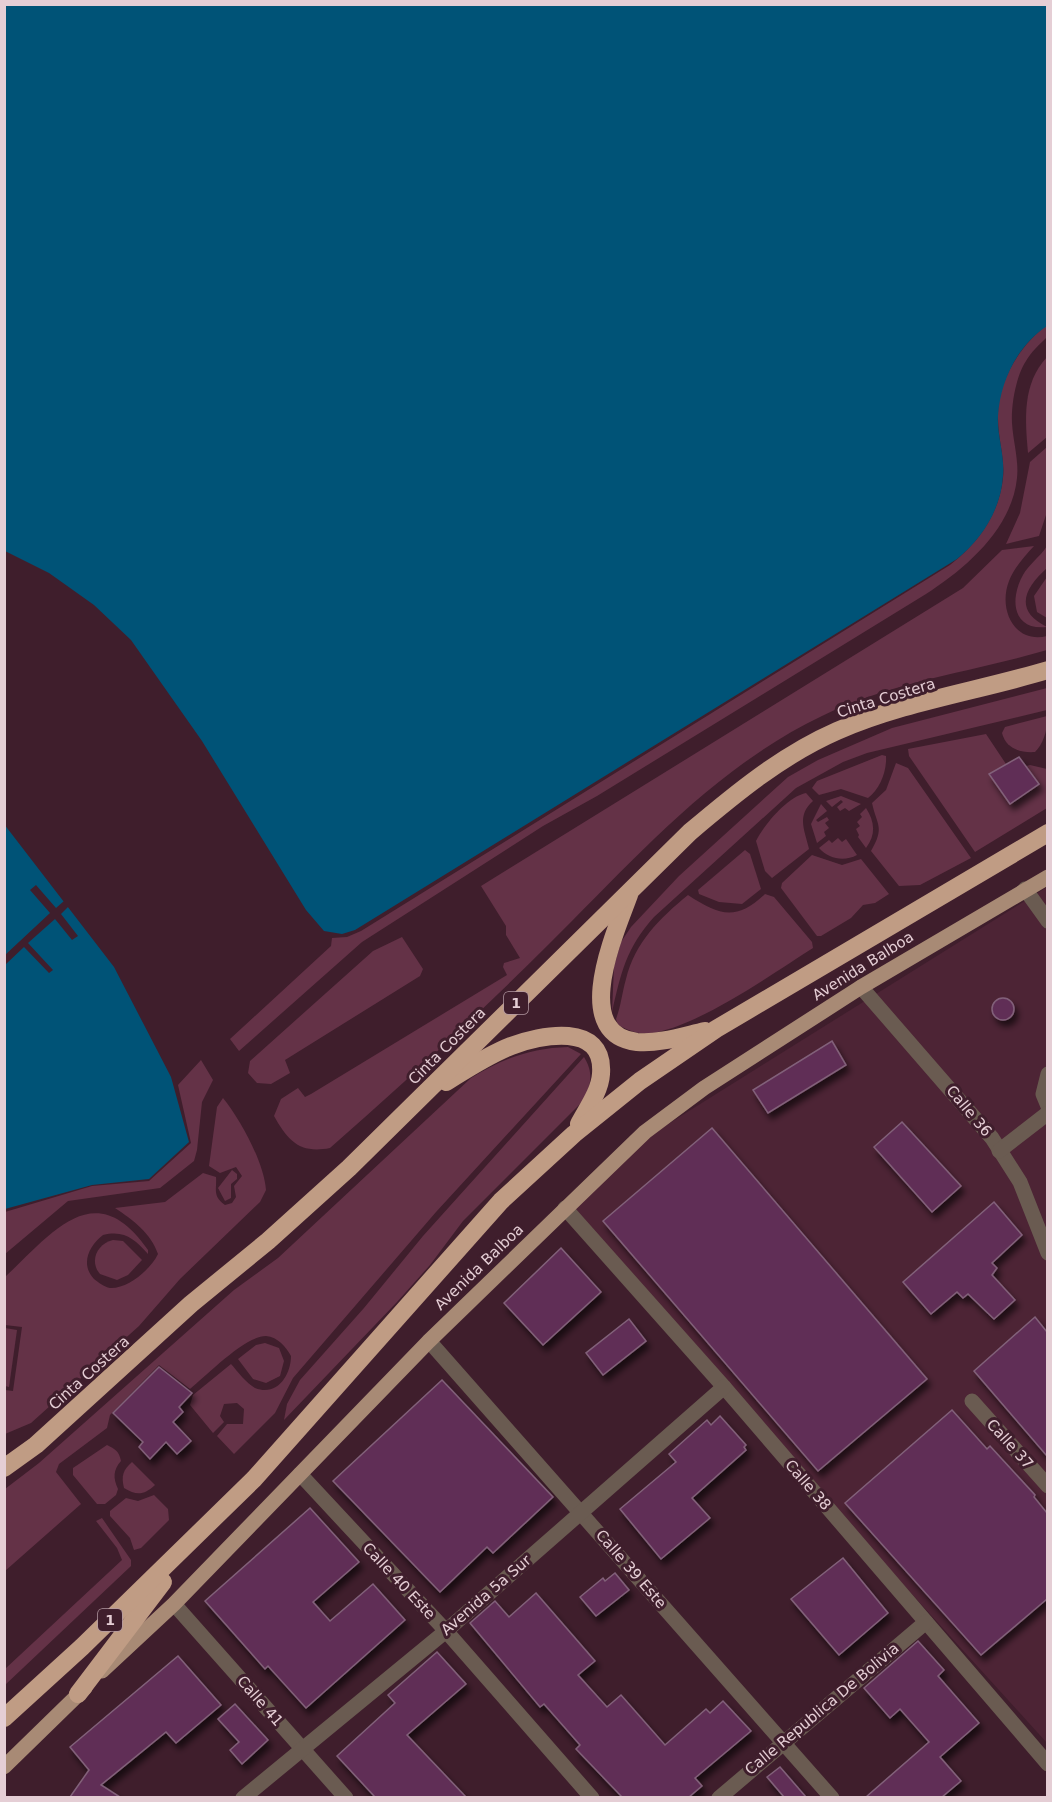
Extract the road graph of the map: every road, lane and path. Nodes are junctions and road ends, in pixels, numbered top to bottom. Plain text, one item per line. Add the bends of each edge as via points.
1 (1047, 670) edge
2 (1047, 833) edge
3 (1047, 877) edge
4 (1025, 889) junction
5 (630, 890) junction
6 (1047, 921) edge
7 (861, 987) junction
8 (716, 1029) junction
9 (1047, 1074) edge
10 (421, 1097) junction
11 (1047, 1106) edge
12 (1047, 1113) edge
13 (573, 1134) junction
14 (999, 1151) junction
15 (565, 1208) junction
16 (1047, 1253) edge
17 (429, 1341) junction
18 (724, 1387) junction
19 (972, 1401) dead end
20 (4, 1468) edge
21 (300, 1474) junction
22 (1047, 1486) edge
23 (581, 1512) junction
24 (214, 1520) junction
25 (174, 1604) junction
26 (926, 1622) junction
27 (446, 1631) junction
28 (78, 1694) junction
29 (4, 1718) edge
30 (783, 1741) junction
31 (301, 1748) junction
32 (1047, 1764) edge
33 (4, 1767) edge
34 (243, 1797) edge
35 (346, 1797) edge
36 (592, 1797) edge
37 (719, 1797) edge
38 (832, 1797) edge

1 - 5 highway, Cinta Costera / 1 via 896,710 836,732 781,762 732,796
2 - 8 highway, Avenida Balboa / 1
3 - 4 main road, Avenida Balboa / 1
4 - 6 street
4 - 7 main road, Avenida Balboa / 1
5 - 8 highway via 601,989 600,1010 606,1023 619,1036 635,1042
5 - 10 highway, Cinta Costera / 1
7 - 14 street, Calle 36 via 992,1137
7 - 15 main road, Avenida Balboa / 1 via 704,1088 654,1125
8 - 13 highway, Avenida Balboa / 1 via 640,1081
9 - 11 street via 1043,1094
10 - 13 highway via 511,1046 540,1037 577,1036 597,1052 601,1075
10 - 20 highway, Cinta Costera / 1 via 268,1241 191,1304 36,1445
12 - 14 street
13 - 24 highway, Avenida Balboa / 1 via 501,1201
14 - 16 street, Calle 36 via 1020,1182
15 - 17 main road, Avenida Balboa / 1
15 - 18 street, Calle 38
17 - 21 main road, Avenida Balboa / 1
17 - 23 street, Calle 39 Este
18 - 23 street, Avenida 5a Sur
18 - 26 street, Calle 38
19 - 22 street, Calle 37
21 - 25 main road, Avenida Balboa / 1
21 - 27 street, Calle 40 Este
23 - 27 street, Avenida 5a Sur
23 - 30 street, Calle 39 Este
24 - 28 highway
24 - 29 highway, Avenida Balboa / 1
25 - 28 main road, Avenida Balboa / 1
25 - 31 street, Calle 41
26 - 30 street, Calle Republica De Bolivia
26 - 32 street, Calle 38
27 - 31 street, Avenida 5a Sur
27 - 36 street, Calle 40 Este
28 - 33 main road, Avenida Balboa / 1
30 - 37 street, Calle Republica De Bolivia
30 - 38 street, Calle 39 Este
31 - 34 street, Avenida 5a Sur
31 - 35 street, Calle 41

